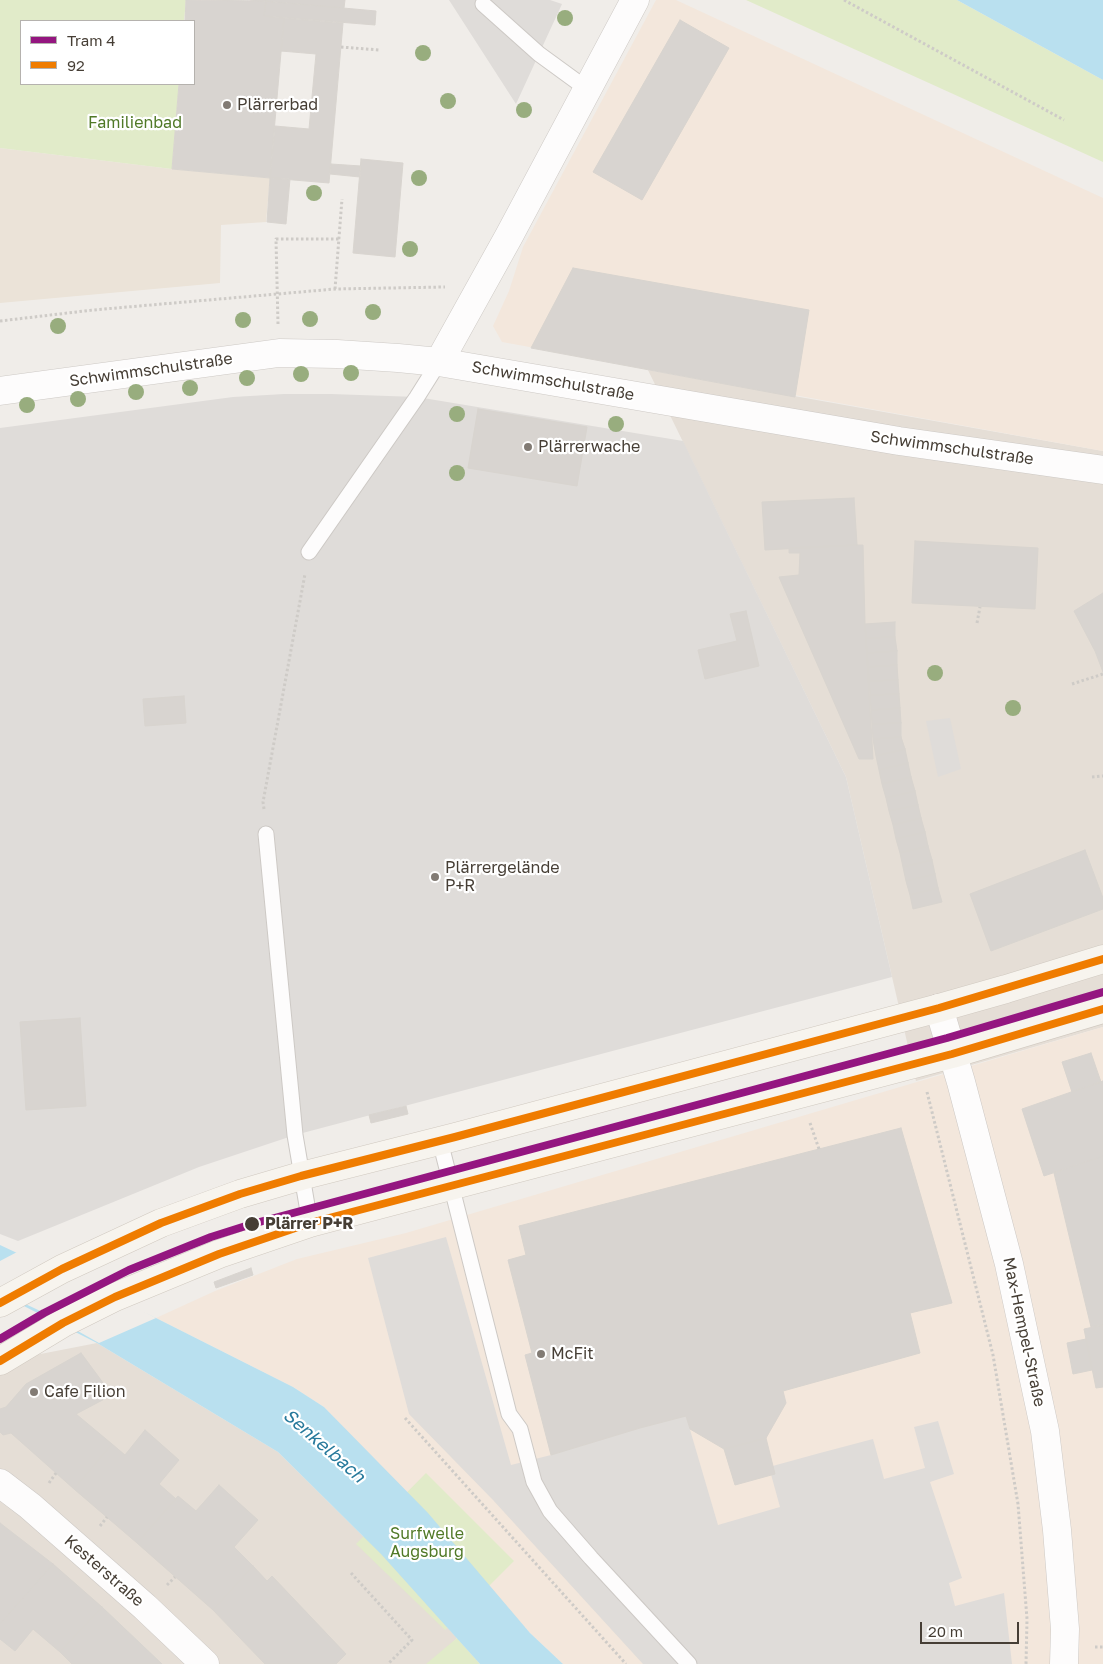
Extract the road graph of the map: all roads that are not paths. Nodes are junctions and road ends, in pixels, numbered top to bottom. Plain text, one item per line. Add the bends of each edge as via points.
1 (635, 0) edge
2 (483, 4) dead end
3 (587, 89) junction
4 (439, 362) junction
5 (0, 391) edge
6 (1103, 470) edge
7 (309, 552) road end
8 (266, 834) road end
9 (1103, 959) edge
10 (939, 1008) junction
11 (1103, 1009) edge
12 (952, 1054) junction
13 (440, 1141) junction
14 (301, 1176) junction
15 (452, 1186) junction
16 (310, 1223) junction
17 (5, 1300) edge
18 (0, 1361) edge
19 (0, 1484) edge
20 (205, 1664) edge
21 (689, 1664) edge
22 (1064, 1664) edge

1 - 3 street
2 - 3 lane via 539,54
3 - 4 street
4 - 5 street, Schwimmschulstraße via 278,353
4 - 6 street, Schwimmschulstraße via 899,441
4 - 7 lane
8 - 14 lane
9 - 10 main road
10 - 12 street, Max-Hempel-Straße
10 - 13 main road
11 - 12 main road
12 - 15 main road
12 - 22 street, Max-Hempel-Straße via 1010,1264 1045,1431 1058,1530 1065,1629
13 - 14 main road
13 - 15 lane
14 - 16 lane
14 - 17 main road via 161,1223 62,1269
15 - 16 main road
15 - 21 lane via 509,1414 520,1428 534,1482 550,1511
16 - 18 main road via 219,1254 116,1297 63,1323
19 - 20 street, Kesterstraße via 30,1506

